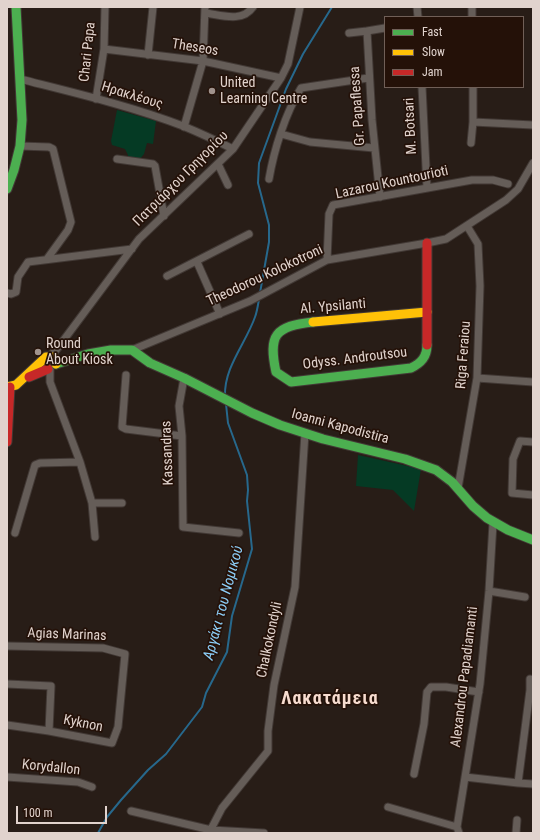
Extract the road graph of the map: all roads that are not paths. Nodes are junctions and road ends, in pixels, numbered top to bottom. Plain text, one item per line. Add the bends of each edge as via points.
1 (16, 7) edge
2 (105, 7) edge
3 (153, 7) edge
4 (253, 7) edge
5 (300, 7) edge
6 (205, 10) edge
7 (384, 28) edge
8 (367, 32) junction
9 (349, 33) dead end
10 (104, 49) junction
11 (148, 55) junction
12 (203, 61) junction
13 (20, 78) junction
14 (281, 78) junction
15 (368, 78) junction
16 (422, 88) edge
17 (472, 88) edge
18 (96, 99) junction
19 (473, 122) junction
20 (533, 125) edge
21 (184, 127) junction
22 (281, 134) junction
23 (471, 143) dead end
24 (20, 146) junction
25 (374, 148) junction
26 (233, 149) junction
27 (118, 159) dead end
28 (533, 163) edge
29 (218, 164) junction
30 (269, 179) dead end
31 (508, 184) dead end
32 (228, 185) dead end
33 (427, 188) junction
34 (7, 189) edge
35 (380, 197) junction
36 (164, 216) junction
37 (467, 226) junction
38 (249, 234) dead end
39 (427, 243) junction
40 (132, 249) junction
41 (47, 260) junction
42 (327, 260) junction
43 (196, 262) junction
44 (168, 276) dead end
45 (11, 293) edge
46 (427, 312) junction
47 (220, 314) junction
48 (132, 350) junction
49 (47, 358) junction
50 (51, 367) junction
51 (126, 375) dead end
52 (25, 378) junction
53 (184, 378) junction
54 (477, 378) junction
55 (291, 382) joint
56 (533, 382) edge
57 (8, 387) edge
58 (304, 433) junction
59 (182, 436) junction
60 (7, 442) edge
61 (533, 442) edge
62 (80, 462) junction
63 (458, 488) junction
64 (533, 495) edge
65 (92, 503) junction
66 (122, 503) dead end
67 (493, 523) junction
68 (15, 532) dead end
69 (238, 534) dead end
70 (95, 537) dead end
71 (533, 540) edge
72 (489, 591) junction
73 (525, 597) dead end
74 (7, 646) edge
75 (125, 654) joint
76 (530, 679) dead end
77 (7, 684) edge
78 (531, 690) edge
79 (478, 692) junction
80 (7, 725) edge
81 (50, 731) junction
82 (414, 774) dead end
83 (464, 776) junction
84 (7, 777) edge
85 (518, 783) junction
86 (533, 784) edge
87 (92, 787) dead end
88 (388, 807) dead end
89 (131, 811) dead end
90 (517, 820) dead end
91 (458, 830) edge
92 (210, 831) edge
93 (264, 833) edge
94 (516, 833) edge

1 - 13 street
2 - 10 street, Chari Papa
3 - 11 street
4 - 6 street via 249,13 238,17
5 - 14 street, Πατριάρχου Γρηγορίου via 288,64
6 - 12 street
7 - 8 street
8 - 9 street
8 - 15 street, Gr. Papaflessa
10 - 11 street, Theseos
10 - 18 street, Chari Papa
11 - 12 street, Theseos
12 - 14 street, Theseos
12 - 21 street
13 - 18 street, Ηρακλέους
13 - 24 street
14 - 26 street, Πατριάρχου Γρηγορίου
15 - 22 street via 301,88 292,103
15 - 25 street, Gr. Papaflessa
16 - 33 street, M. Botsari
17 - 19 street
18 - 21 street, Ηρακλέους
19 - 20 street
19 - 23 street
21 - 26 street, Ηρακλέους
22 - 25 street via 310,142
22 - 30 street
24 - 34 street
24 - 41 street via 53,149 69,211 71,222 68,230
25 - 35 street, Gr. Papaflessa
26 - 29 street, Πατριάρχου Γρηγορίου
27 - 36 street via 155,166
28 - 37 street, Theodorou Kolokotroni via 518,189
29 - 32 street
29 - 36 street, Πατριάρχου Γρηγορίου
31 - 33 street, Lazarou Kountourioti via 493,180 472,180
33 - 35 street, Lazarou Kountourioti
35 - 42 street, Lazarou Kountourioti via 333,205 329,214
36 - 40 street, Πατριάρχου Γρηγορίου
37 - 39 street, Theodorou Kolokotroni via 446,239
37 - 54 street, Riga Feraiou via 478,244 480,286
38 - 43 street
39 - 42 street, Theodorou Kolokotroni
39 - 46 street, Odyss. Androutsou
40 - 41 street
40 - 49 street, Πατριάρχου Γρηγορίου via 57,349
41 - 45 street via 28,262 18,277 16,292
42 - 47 street, Theodorou Kolokotroni via 265,294
43 - 44 street
43 - 47 street
46 - 55 street, Odyss. Androutsou via 427,354 419,364 411,368
46 - 55 street, Al. Ypsilanti via 295,324 282,330 273,339 272,353 276,372
47 - 48 street, Theodorou Kolokotroni
48 - 50 street, Theodorou Kolokotroni via 88,354
48 - 53 street, Ioanni Kapodistira via 145,361
49 - 50 street via 44,366
49 - 52 street, Theodorou Kolokotroni
50 - 52 street, Theodorou Kolokotroni
50 - 62 street via 50,382
51 - 59 street via 122,427
52 - 57 street, Theodorou Kolokotroni
53 - 58 street, Ioanni Kapodistira via 234,405
53 - 59 street, Kassandras via 179,406
54 - 56 street
54 - 63 street, Riga Feraiou
57 - 60 street
58 - 63 street, Ioanni Kapodistira via 414,461 438,471
58 - 92 street, Chalkokondyli via 295,587 274,685 268,751 222,808
59 - 69 street, Kassandras via 183,527
61 - 64 street via 520,441 513,459 512,486 512,492
62 - 65 street
62 - 68 street via 35,465
63 - 67 street, Ioanni Kapodistira via 472,505
65 - 66 street
65 - 70 street
67 - 71 street, Ioanni Kapodistira via 511,533
67 - 72 street, Alexandrou Papadiamanti
72 - 73 street
72 - 79 street, Alexandrou Papadiamanti
74 - 75 street, Agias Marinas via 103,648
75 - 81 street, Kyknon via 118,727 112,743
76 - 78 street
77 - 81 street via 51,686
78 - 85 street
79 - 82 street via 446,687 431,687 427,692 424,724
79 - 83 street, Alexandrou Papadiamanti
80 - 81 street, Kyknon
83 - 85 street
83 - 91 street, Alexandrou Papadiamanti
84 - 87 street, Korydallon via 78,782
85 - 86 street
88 - 91 street
89 - 92 street
90 - 94 street
92 - 93 street

